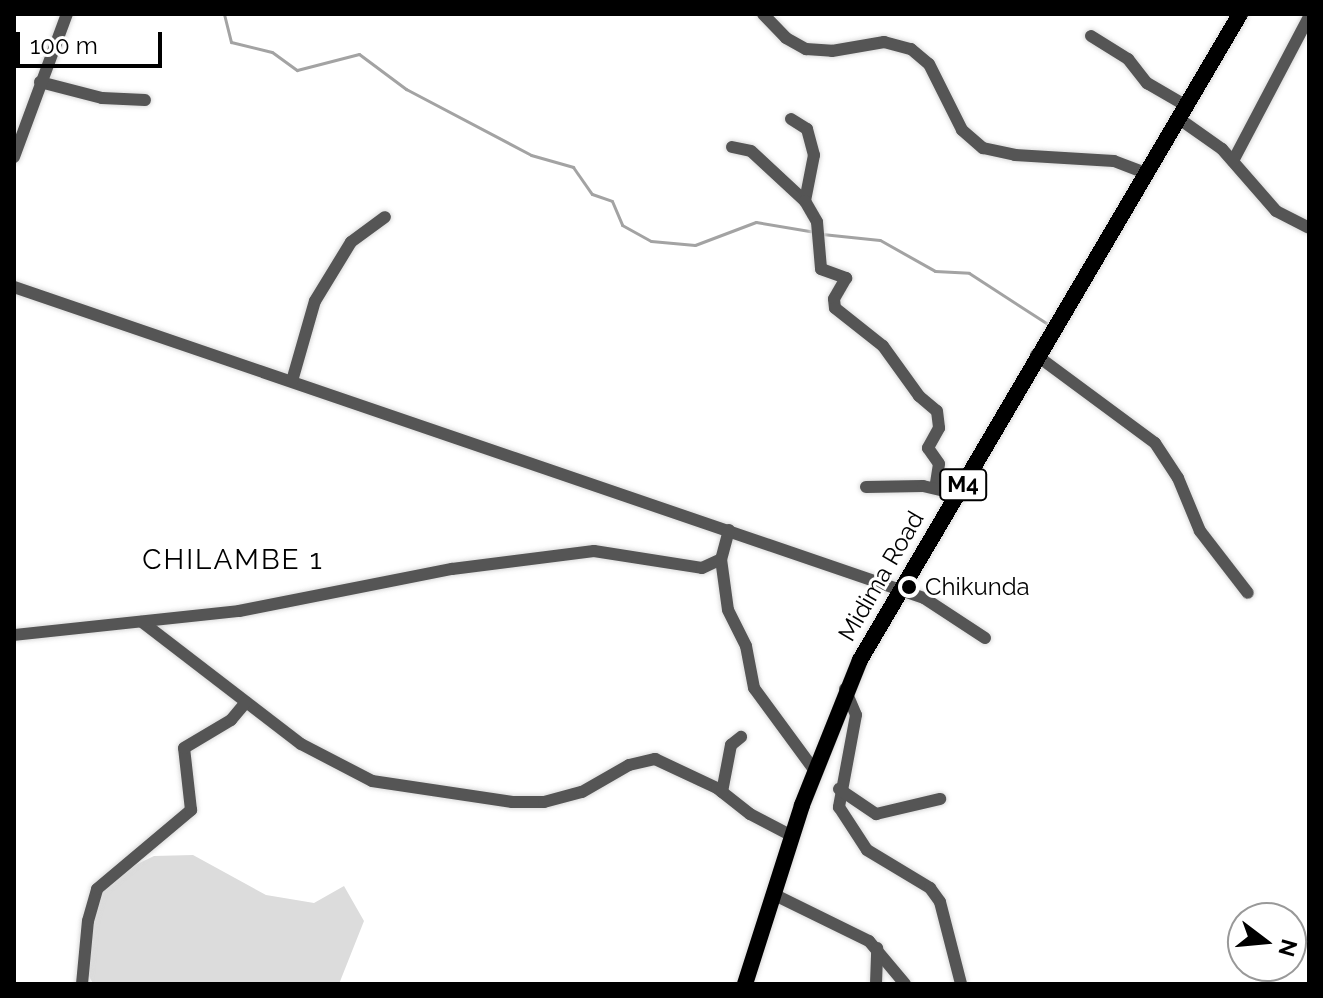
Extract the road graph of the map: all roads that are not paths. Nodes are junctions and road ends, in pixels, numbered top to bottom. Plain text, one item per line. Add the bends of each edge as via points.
1 (67, 14) edge
2 (763, 14) edge
3 (1240, 14) edge
4 (1309, 17) edge
5 (1091, 36) dead end
6 (40, 82) junction
7 (145, 100) dead end
8 (1181, 112) junction
9 (791, 119) dead end
10 (732, 147) dead end
11 (14, 157) edge
12 (1233, 161) junction
13 (1146, 173) junction
14 (805, 201) junction
15 (385, 217) dead end
16 (1308, 227) edge
17 (14, 287) edge
18 (1036, 355) junction
19 (292, 381) junction
20 (866, 487) dead end
21 (935, 488) junction
22 (958, 494) junction
23 (729, 530) junction
24 (721, 559) junction
25 (898, 592) junction
26 (1248, 593) dead end
27 (142, 622) junction
28 (14, 635) edge
29 (985, 638) dead end
30 (845, 689) junction
31 (246, 702) junction
32 (741, 737) dead end
33 (815, 771) junction
34 (839, 789) junction
35 (722, 792) junction
36 (940, 799) dead end
37 (792, 836) junction
38 (773, 894) junction
39 (877, 948) junction
40 (82, 984) edge
41 (745, 984) edge
42 (876, 984) edge
43 (905, 984) edge
44 (961, 984) edge

1 - 6 street
2 - 13 street via 786,38 806,49 832,51 884,42 921,54 962,130 983,148 1114,161
3 - 8 main road, Midima Road / M4
4 - 12 street
5 - 8 street via 1128,59 1137,76
6 - 7 street via 102,98
6 - 11 street
8 - 12 street
8 - 13 main road, Midima Road / M4
9 - 14 street via 807,129 814,155
10 - 14 street via 751,151
12 - 16 street via 1267,203 1289,222
13 - 18 main road, Midima Road / M4
14 - 21 street via 817,222 821,269 846,278 834,299 835,308 883,346 919,396 937,411 939,428 928,448 939,464
15 - 19 street via 351,242 315,301
17 - 19 street
18 - 22 main road, Midima Road / M4
18 - 26 street via 1155,443 1178,478 1200,531
19 - 23 street
20 - 21 street
21 - 22 street
22 - 25 main road, Midima Road / M4
23 - 24 street
23 - 25 street
24 - 27 street via 702,568 605,550 452,569 258,608
24 - 33 street via 728,610 746,646 758,699
25 - 29 street via 936,603
25 - 30 main road, Midima Road / M4
27 - 28 street
27 - 31 street
30 - 33 main road, Midima Road / M4
30 - 34 street via 856,715
31 - 35 street via 338,766 405,789 544,802 582,792 629,765 655,759
31 - 40 street via 231,720 184,748 191,810 97,889
32 - 35 street via 728,754
33 - 37 main road, Midima Road / M4
34 - 36 street via 876,814
34 - 44 street via 844,819 867,850 930,888 940,902
35 - 37 street
37 - 38 main road, Midima Road / M4
38 - 39 street
38 - 41 main road, Midima Road / M4
39 - 42 street
39 - 43 street

